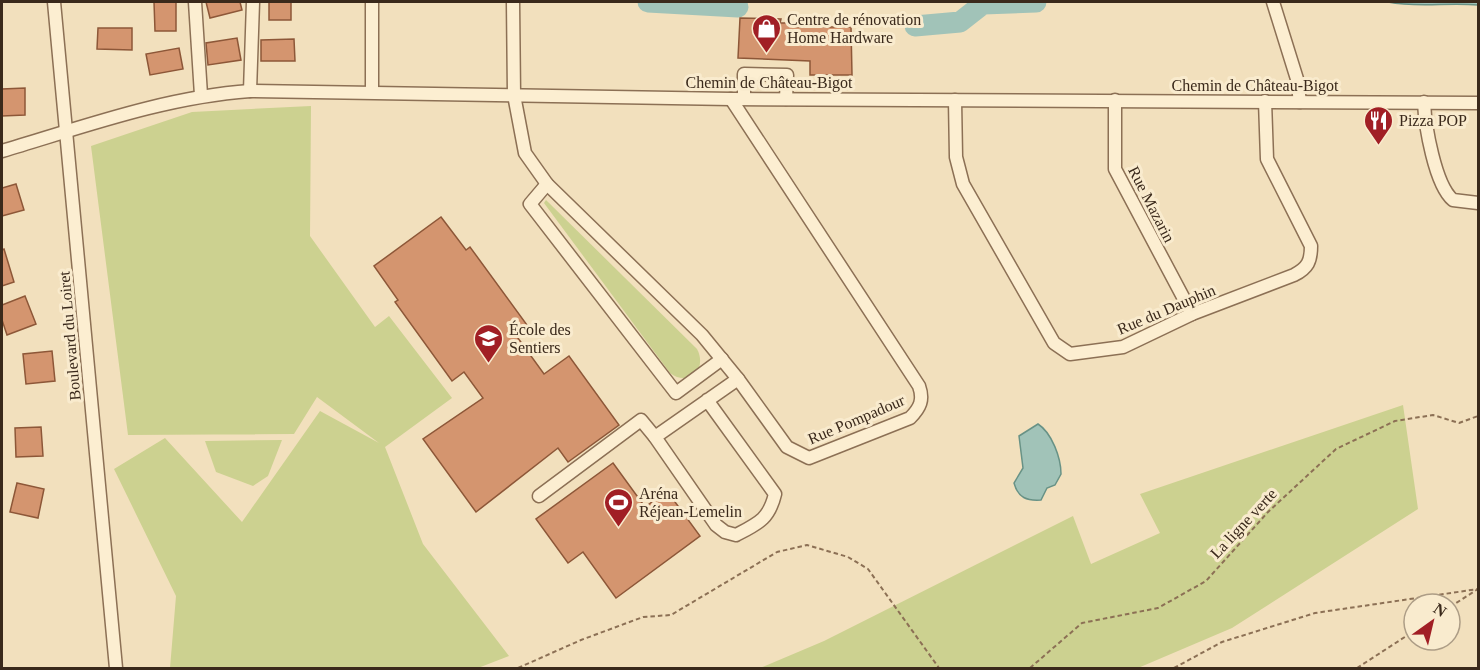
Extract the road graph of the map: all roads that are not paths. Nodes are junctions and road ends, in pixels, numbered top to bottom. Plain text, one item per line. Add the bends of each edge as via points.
1 (54, 2) edge
2 (195, 2) edge
3 (253, 2) edge
4 (372, 2) edge
5 (513, 2) edge
6 (1275, 6) edge
7 (250, 91) junction
8 (372, 92) junction
9 (201, 95) junction
10 (514, 95) junction
11 (737, 98) junction
12 (786, 99) junction
13 (955, 99) junction
14 (1115, 100) junction
15 (1265, 101) junction
16 (1300, 102) junction
17 (1424, 102) junction
18 (1479, 103) edge
19 (66, 132) junction
20 (2, 151) edge
21 (547, 184) junction
22 (1479, 203) edge
23 (1192, 314) junction
24 (722, 359) junction
25 (738, 379) junction
26 (707, 400) junction
27 (655, 437) junction
28 (539, 496) dead end
29 (116, 669) edge

1 - 19 street, Boulevard du Loiret
2 - 9 street
3 - 7 street
4 - 8 street
5 - 10 street, Rue Pompadour
6 - 16 street
7 - 8 street, Chemin de Château-Bigot
7 - 9 street, Chemin de Château-Bigot
8 - 10 street, Chemin de Château-Bigot
9 - 19 street, Chemin de Château-Bigot
10 - 11 street, Chemin de Château-Bigot
10 - 21 street, Rue Pompadour via 525,153
11 - 12 street, Chemin de Château-Bigot
11 - 12 street via 744,74 787,75
11 - 25 street, Rue Pompadour via 922,395 918,411 910,418 809,458 787,447
12 - 13 street, Chemin de Château-Bigot
13 - 14 street, Chemin de Château-Bigot
13 - 23 street, Rue du Dauphin via 956,157 963,184 1054,343 1070,354 1124,347
14 - 15 street, Chemin de Château-Bigot
14 - 23 street, Rue Mazarin via 1115,169
15 - 16 street, Chemin de Château-Bigot
15 - 23 street, Rue du Dauphin via 1267,159 1311,246 1311,260 1294,275
16 - 17 street, Chemin de Château-Bigot
17 - 18 street, Chemin de Château-Bigot
17 - 22 street via 1424,118 1441,183 1453,200
19 - 20 street, Chemin de Château-Bigot
19 - 29 street, Boulevard du Loiret
21 - 24 street, Rue Pompadour
21 - 24 street via 530,204 676,393
24 - 25 street, Rue Pompadour
25 - 26 street
26 - 27 street
26 - 27 street via 775,494 771,511 757,524 736,535 724,532
27 - 28 street via 641,420

